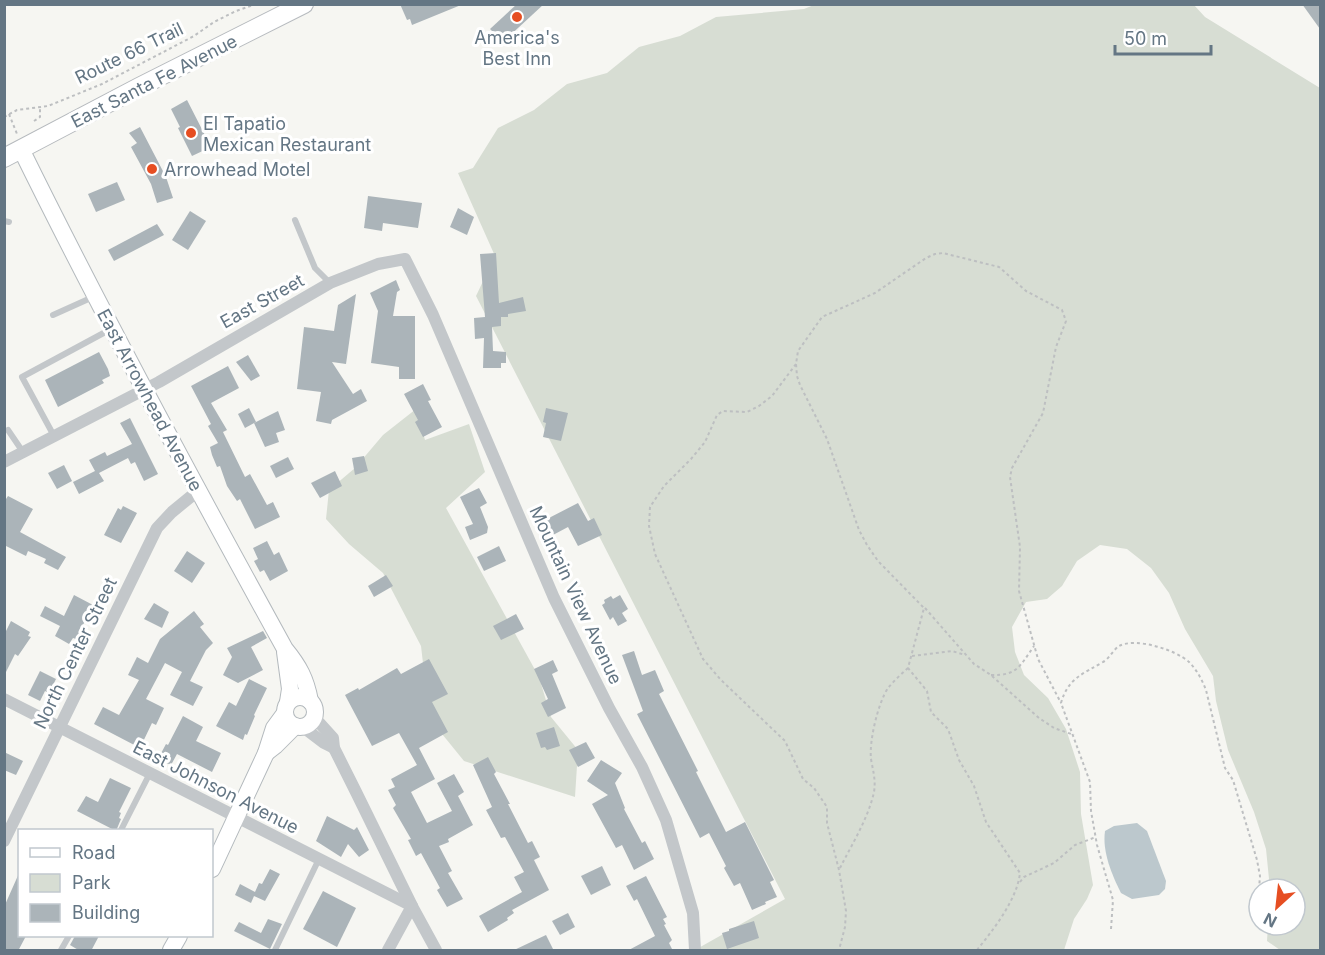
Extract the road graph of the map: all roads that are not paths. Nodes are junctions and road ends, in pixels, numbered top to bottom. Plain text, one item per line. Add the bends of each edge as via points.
1 (304, 4) edge
2 (21, 149) junction
3 (4, 158) edge
4 (295, 220) dead end
5 (405, 260) joint
6 (330, 283) junction
7 (96, 296) junction
8 (52, 315) dead end
9 (112, 328) junction
10 (143, 390) junction
11 (8, 430) dead end
12 (54, 436) junction
13 (23, 452) junction
14 (4, 462) edge
15 (194, 494) dead end
16 (285, 649) junction
17 (4, 699) edge
18 (286, 707) junction
19 (305, 718) junction
20 (59, 727) junction
21 (266, 753) junction
22 (150, 773) junction
23 (237, 817) junction
24 (122, 829) edge
25 (4, 841) edge
26 (319, 859) junction
27 (213, 867) edge
28 (412, 906) junction
29 (68, 937) edge
30 (178, 937) edge
31 (61, 951) edge
32 (171, 951) edge
33 (275, 951) edge
34 (388, 951) edge
35 (436, 951) edge
36 (695, 951) edge

1 - 2 main road, East Santa Fe Avenue
2 - 3 main road, East Santa Fe Avenue
2 - 7 street, East Arrowhead Avenue
4 - 6 lane via 315,268
5 - 6 street, East Street via 378,264
5 - 36 street, Mountain View Avenue via 433,315 554,598 666,820 693,913
6 - 10 street, East Street
7 - 8 lane
7 - 9 street, East Arrowhead Avenue
9 - 10 street, East Arrowhead Avenue
9 - 12 lane via 22,377
10 - 12 street, East Street
10 - 16 street, East Arrowhead Avenue
11 - 13 lane
12 - 13 street, East Street
13 - 14 street, East Street
15 - 20 street, North Center Street via 157,528
16 - 18 street, East Arrowhead Avenue via 290,689
16 - 19 street, East Arrowhead Avenue via 306,682
17 - 20 street, East Johnson Avenue
18 - 19 street via 290,723
18 - 19 street via 299,697
18 - 21 street
19 - 21 street
19 - 28 street via 324,743 334,748
20 - 22 street, East Johnson Avenue
20 - 25 street, North Center Street
21 - 23 street
22 - 23 street, East Johnson Avenue
22 - 24 lane
23 - 26 street, East Johnson Avenue
23 - 27 street
26 - 28 street, East Johnson Avenue
26 - 33 lane
28 - 34 street
28 - 35 street
29 - 31 lane
30 - 32 street

